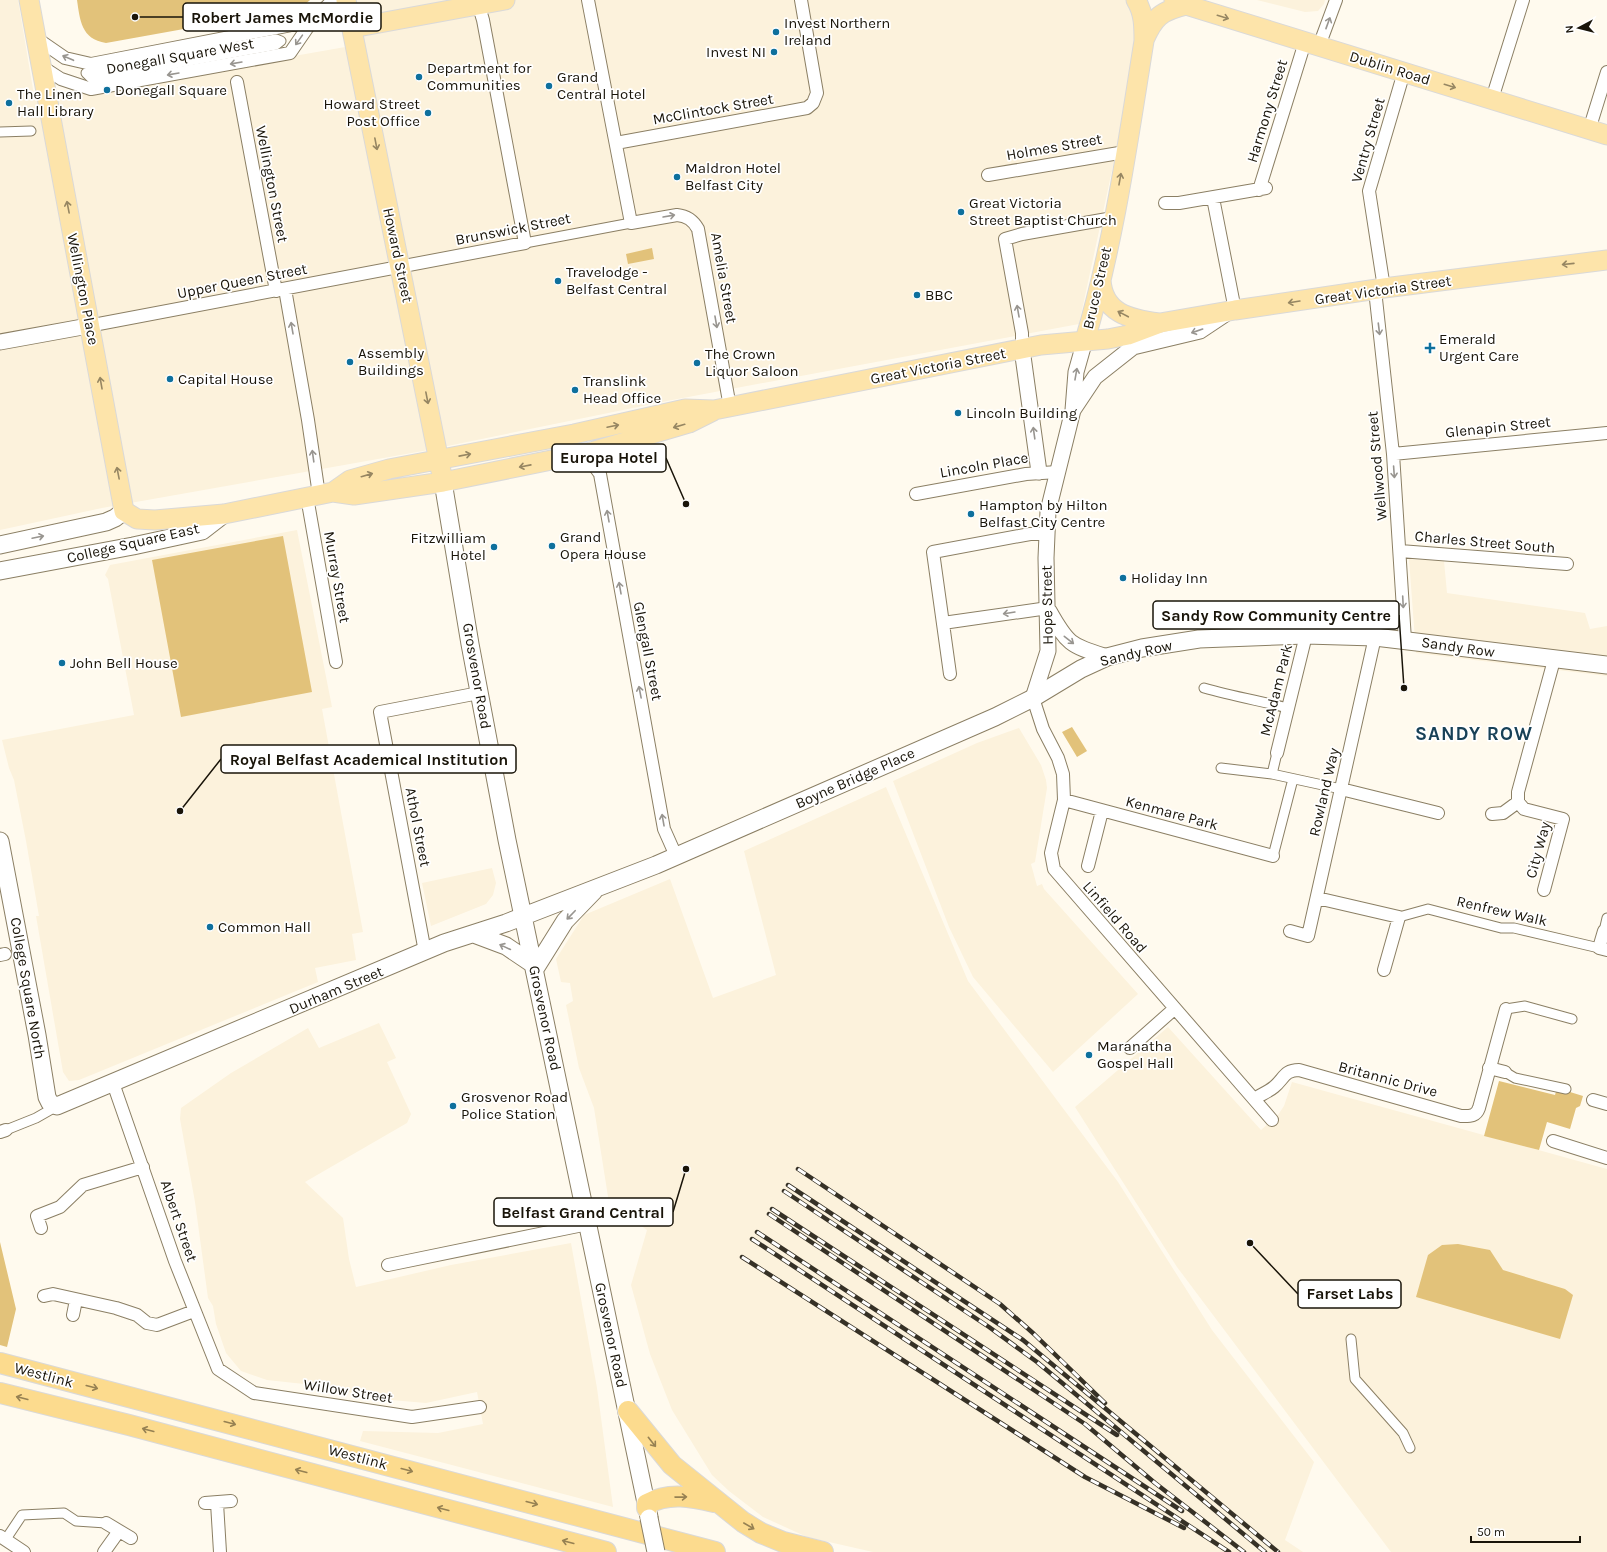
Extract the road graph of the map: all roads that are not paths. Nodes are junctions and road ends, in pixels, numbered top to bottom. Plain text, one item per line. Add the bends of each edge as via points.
1 (29, 0) edge
2 (333, 0) edge
3 (346, 0) edge
4 (505, 0) edge
5 (588, 0) edge
6 (801, 0) edge
7 (1136, 0) edge
8 (1336, 0) edge
9 (1523, 0) edge
10 (478, 3) edge
11 (1180, 3) edge
12 (312, 21) junction
13 (352, 28) junction
14 (36, 38) junction
15 (281, 41) joint
16 (1144, 41) junction
17 (1312, 44) junction
18 (41, 66) junction
19 (1404, 72) junction
20 (1607, 72) edge
21 (237, 82) dead end
22 (1492, 99) junction
23 (1589, 130) junction
24 (31, 131) dead end
25 (0, 132) edge
26 (1607, 135) edge
27 (616, 143) junction
28 (1125, 152) junction
29 (988, 175) dead end
30 (1213, 198) junction
31 (1165, 203) dead end
32 (1113, 218) junction
33 (631, 223) junction
34 (525, 243) junction
35 (1607, 260) edge
36 (401, 266) junction
37 (1100, 278) junction
38 (1379, 289) junction
39 (280, 290) junction
40 (1233, 311) junction
41 (1160, 323) junction
42 (89, 325) junction
43 (1084, 340) junction
44 (0, 342) edge
45 (1022, 349) junction
46 (722, 408) junction
47 (1073, 410) junction
48 (1607, 432) edge
49 (591, 452) junction
50 (1393, 454) junction
51 (439, 459) junction
52 (1039, 472) junction
53 (1058, 472) junction
54 (443, 482) junction
55 (916, 494) dead end
56 (320, 495) junction
57 (124, 511) junction
58 (1048, 511) joint
59 (224, 514) junction
60 (1046, 534) junction
61 (0, 545) edge
62 (1400, 551) junction
63 (1566, 564) dead end
64 (0, 571) edge
65 (1048, 608) junction
66 (943, 623) junction
67 (1306, 635) junction
68 (1375, 637) junction
69 (1405, 640) junction
70 (1107, 657) junction
71 (1554, 660) junction
72 (336, 662) dead end
73 (1607, 665) edge
74 (950, 674) dead end
75 (1204, 688) dead end
76 (479, 693) junction
77 (1033, 698) junction
78 (1288, 708) junction
79 (1277, 753) joint
80 (1221, 768) dead end
81 (1272, 774) junction
82 (1293, 779) junction
83 (1341, 789) junction
84 (1064, 800) junction
85 (1518, 802) junction
86 (1102, 811) junction
87 (1438, 813) dead end
88 (1492, 814) dead end
89 (0, 841) edge
90 (676, 856) junction
91 (1273, 856) joint
92 (1088, 866) dead end
93 (598, 887) junction
94 (1544, 890) dead end
95 (1318, 898) junction
96 (524, 916) junction
97 (1398, 917) junction
98 (1607, 918) edge
99 (1290, 931) dead end
100 (1604, 931) joint
101 (474, 934) junction
102 (1603, 949) edge
103 (425, 952) junction
104 (534, 967) junction
105 (1384, 970) dead end
106 (1174, 1009) junction
107 (1506, 1009) joint
108 (1572, 1019) dead end
109 (1130, 1048) dead end
110 (1489, 1068) junction
111 (1505, 1072) joint
112 (112, 1083) junction
113 (1566, 1088) dead end
114 (1254, 1099) junction
115 (1593, 1100) dead end
116 (1607, 1104) edge
117 (57, 1106) junction
118 (1272, 1120) dead end
119 (3, 1131) edge
120 (1553, 1141) dead end
121 (1607, 1158) edge
122 (142, 1167) junction
123 (588, 1224) junction
124 (41, 1228) dead end
125 (388, 1265) dead end
126 (44, 1296) dead end
127 (76, 1300) junction
128 (194, 1311) junction
129 (73, 1315) dead end
130 (1351, 1339) dead end
131 (0, 1363) edge
132 (218, 1369) joint
133 (0, 1393) edge
134 (480, 1407) dead end
135 (628, 1412) junction
136 (1410, 1448) dead end
137 (230, 1501) dead end
138 (718, 1503) junction
139 (648, 1512) junction
140 (106, 1523) joint
141 (119, 1531) junction
142 (3, 1538) edge
143 (130, 1538) dead end
144 (19, 1551) edge
145 (104, 1552) edge
146 (220, 1552) edge
147 (606, 1552) edge
148 (656, 1552) edge
149 (715, 1552) edge
150 (823, 1552) edge

1 - 14 main road, Wellington Place
2 - 12 street, Donegall Square West
3 - 13 main road, Howard Street
4 - 10 main road
5 - 27 street
6 - 27 street, McClintock Street via 818,93 807,108
7 - 16 main road, Bruce Street via 1143,17
17 -> 8 street, Harmony Street
9 - 22 street
10 - 13 main road
10 - 34 street
11 - 16 main road, Bruce Street via 1160,14
11 -> 17 main road, Dublin Road
12 -> 14 street, Donegall Square West via 92,64 66,58
12 -> 18 street, Donegall Square West via 290,53 91,89 61,79
13 -> 36 main road, Howard Street
14 - 18 main road, Wellington Place
15 - 15 street via 276,39 86,73 92,79 248,51 276,45
16 - 28 main road, Bruce Street
17 - 19 main road, Dublin Road
17 - 30 street, Harmony Street via 1263,189
42 -> 18 main road, Wellington Place
19 -> 22 main road, Dublin Road
19 - 38 street, Ventry Street via 1369,191
20 - 23 street
21 - 39 street, Wellington Street
22 - 23 main road, Dublin Road
23 - 26 main road, Dublin Road
24 - 25 street
27 - 33 street
28 - 29 street, Holmes Street
32 -> 28 main road, Bruce Street
30 - 31 street
30 - 40 street
32 - 37 main road, Bruce Street
45 -> 32 street via 1021,329 1005,239
33 - 34 street, Brunswick Street
33 -> 46 street, Amelia Street via 677,214 684,215 695,223 700,236
34 - 36 street, Brunswick Street
35 -> 38 main road, Great Victoria Street
36 - 39 street, Upper Queen Street
36 -> 51 main road, Howard Street
41 -> 37 main road, Great Victoria Street via 1138,320 1118,312 1105,300
37 - 43 main road, Bruce Street
38 -> 40 main road, Great Victoria Street
38 -> 50 street, Wellwood Street
39 - 42 street, Upper Queen Street
56 -> 39 street, Wellington Street via 308,420
40 - 41 main road, Great Victoria Street
40 -> 47 street via 1200,331 1133,346 1095,378
41 - 43 main road, Great Victoria Street via 1128,336
42 - 44 street
57 -> 42 main road, Wellington Place
43 - 45 main road, Great Victoria Street
47 -> 43 street, Bruce Street via 1075,381
45 - 46 main road, Great Victoria Street
52 -> 45 street
46 -> 49 main road, Great Victoria Street via 689,423
51 -> 46 main road, Great Victoria Street via 685,410
47 - 53 street, Bruce Street
48 - 50 street, Glenapin Street
49 -> 54 main road, Great Victoria Street
90 -> 49 street, Glengall Street via 664,829 600,474
50 -> 62 street, Wellwood Street
51 - 54 main road, Howard Street
56 -> 51 main road, Great Victoria Street via 350,480
52 - 53 street, Lincoln Place
52 - 55 street, Lincoln Place
53 - 58 street, Bruce Street
54 - 56 main road, Great Victoria Street via 354,494
54 - 76 main road, Grosvenor Road
56 - 59 main road
56 - 72 street, Murray Street
57 - 59 main road, College Square East via 143,520
61 -> 57 main road, College Square East via 106,522
58 - 60 street, Hope Street
59 - 64 main road, College Square East via 202,531
60 - 65 street, Hope Street
60 - 66 street via 1030,534 933,552
62 - 63 street, Charles Street South
62 -> 69 street, Wellwood Street
65 -> 66 street
65 -> 70 street via 1064,637 1081,649
65 - 77 street, Hope Street via 1048,651
66 - 74 street
67 - 68 main road, Sandy Row
67 - 70 main road, Sandy Row via 1199,639 1142,648
67 - 78 street, McAdam Park
68 - 69 main road, Sandy Row
68 - 83 street, Rowland Way
69 - 71 main road, Sandy Row
70 - 77 main road, Sandy Row via 1081,669
71 - 73 main road, Sandy Row
71 - 85 street via 1518,792
75 - 78 street
76 - 96 main road, Grosvenor Road
76 - 103 street, Athol Street via 380,712
77 - 84 street, Linfield Road via 1043,729 1063,774
77 - 90 main road, Boyne Bridge Place
78 - 79 street, McAdam Park
79 - 81 street
80 - 81 street
81 - 82 street
82 - 83 street
82 - 91 street
83 - 87 street
83 - 95 street, Rowland Way
84 - 86 street, Kenmare Park
84 - 106 street, Linfield Road via 1051,853 1054,869
85 - 88 street via 1503,812
85 - 94 street, City Way via 1524,809 1563,819
86 - 91 street, Kenmare Park
86 - 92 street
89 - 117 main road, College Square North via 47,1097 50,1103
90 - 93 main road, Durham Street
93 - 96 main road, Durham Street
93 -> 104 main road via 565,921
95 - 97 street
95 - 99 street, Rowland Way via 1308,936
96 - 101 main road, Durham Street
96 - 104 main road, Grosvenor Road
97 - 102 street, Renfrew Walk via 1428,908 1501,928 1514,928
97 - 105 street
98 - 100 street
100 - 102 street
101 - 103 main road, Durham Street
104 -> 101 main road via 506,946
103 - 112 main road, Durham Street
104 - 123 main road, Grosvenor Road
106 - 109 street
106 - 114 street, Linfield Road
107 - 108 street via 1525,1006
107 - 110 street, Britannic Drive
110 - 111 street
110 - 114 street, Britannic Drive via 1477,1112 1469,1116 1461,1116 1299,1070 1284,1073 1275,1086
111 - 113 street via 1515,1078
112 - 117 main road, Durham Street
112 - 122 street, Albert Street
114 - 118 street, Linfield Road
115 - 116 street
117 - 119 street, Durham Street via 36,1118
120 - 121 street
122 - 124 street via 83,1185 60,1208 37,1216
122 - 128 street, Albert Street
123 - 125 street
123 - 135 main road, Grosvenor Road
126 - 127 street via 53,1294
127 - 128 street via 116,1308 157,1325
127 - 129 street
128 - 132 street, Albert Street
130 - 136 street via 1355,1379 1403,1433
131 -> 149 highway, Westlink
132 - 134 street, Willow Street via 254,1393 412,1417
147 -> 133 highway, Westlink
135 -> 138 highway via 668,1461
135 - 139 main road, Grosvenor Road
137 - 146 street via 211,1503
139 -> 138 highway via 648,1504 666,1497 685,1496
138 -> 150 highway via 761,1533 783,1542
139 - 148 main road, Grosvenor Road, bridge
140 - 141 street
140 - 142 street via 76,1521 64,1513 22,1515
141 - 143 street
141 - 145 street
142 - 144 street

